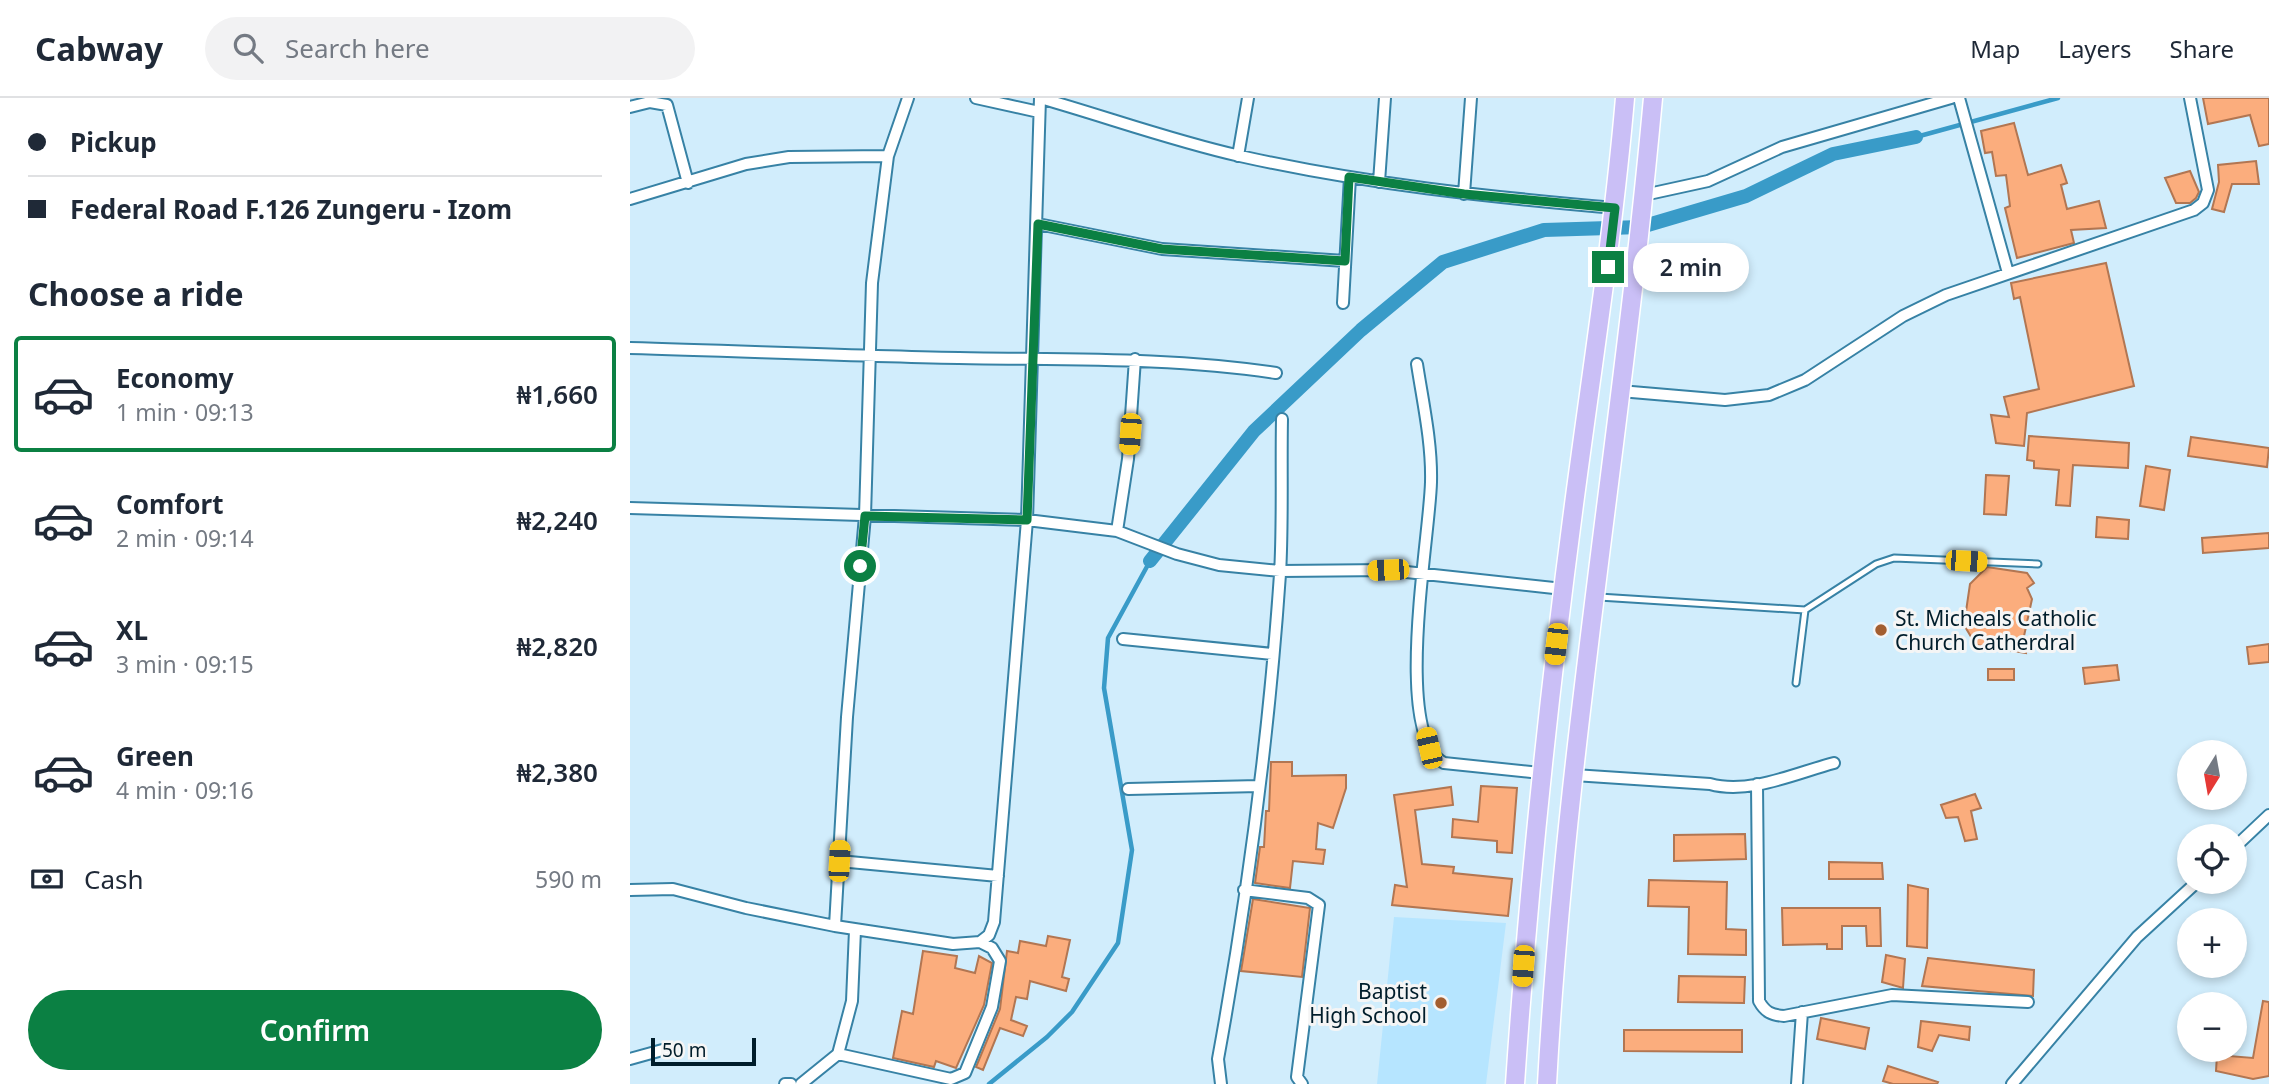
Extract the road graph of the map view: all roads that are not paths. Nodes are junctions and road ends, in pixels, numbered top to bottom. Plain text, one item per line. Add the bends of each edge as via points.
1 (908, 98) edge
2 (976, 98) edge
3 (1040, 98) edge
4 (1248, 98) edge
5 (1385, 98) edge
6 (1471, 98) edge
7 (1625, 98) edge
8 (1653, 98) edge
9 (1951, 98) edge
10 (1959, 98) edge
11 (2190, 98) edge
12 (667, 102) edge
13 (630, 107) edge
14 (1039, 112) junction
15 (888, 156) junction
16 (1238, 156) junction
17 (1349, 177) junction
18 (1379, 182) junction
19 (688, 183) junction
20 (1464, 194) junction
21 (630, 199) edge
22 (1644, 199) junction
23 (1615, 211) junction
24 (1038, 224) junction
25 (1345, 261) junction
26 (2008, 273) junction
27 (1343, 303) dead end
28 (630, 348) edge
29 (869, 355) junction
30 (1033, 359) junction
31 (1135, 359) junction
32 (1418, 364) dead end
33 (1276, 373) dead end
34 (1620, 391) junction
35 (1282, 419) dead end
36 (1581, 445) junction
37 (1613, 449) junction
38 (630, 508) edge
39 (865, 516) junction
40 (1027, 520) junction
41 (1117, 531) junction
42 (2038, 564) dead end
43 (1280, 571) junction
44 (1422, 573) junction
45 (1563, 589) junction
46 (1595, 597) junction
47 (1805, 610) junction
48 (1123, 639) dead end
49 (1273, 654) junction
50 (1796, 682) dead end
51 (1833, 763) dead end
52 (1541, 773) junction
53 (1574, 775) junction
54 (1757, 784) junction
55 (1259, 786) junction
56 (1128, 789) dead end
57 (2269, 815) edge
58 (2247, 835) edge
59 (839, 861) junction
60 (998, 876) junction
61 (630, 890) edge
62 (1244, 890) junction
63 (2184, 894) edge
64 (835, 926) junction
65 (855, 929) junction
66 (980, 942) junction
67 (2028, 1002) dead end
68 (1802, 1012) junction
69 (666, 1049) dead end
70 (838, 1054) junction
71 (630, 1059) edge
72 (785, 1084) edge
73 (792, 1084) edge
74 (801, 1084) edge
75 (1222, 1084) edge
76 (1301, 1084) edge
77 (1515, 1084) edge
78 (1547, 1084) edge
79 (1797, 1084) edge
80 (2012, 1084) edge

1 - 15 street
2 - 14 street
3 - 14 street
3 - 16 street
4 - 16 street
5 - 18 street
6 - 20 street
7 - 23 main road
8 - 22 main road
9 - 22 street via 1782,147 1708,181
10 - 26 street
11 - 26 street via 2207,174 2203,203 2194,210
12 - 13 street
12 - 19 street
14 - 24 street
15 - 19 street via 789,157 746,164
15 - 29 street via 878,217
16 - 17 street
17 - 18 street
17 - 25 street
18 - 20 street
19 - 21 street
20 - 23 street
22 - 34 main road
23 - 36 main road
24 - 25 street via 1162,249
24 - 30 street
25 - 27 street
26 - 34 street via 1903,316 1805,380 1769,395 1726,400
28 - 29 street
29 - 30 street
29 - 39 street
30 - 31 street
30 - 40 street
31 - 33 street via 1213,363
31 - 41 street
32 - 44 street via 1431,461
34 - 37 main road
35 - 43 street
36 - 37 main road
36 - 45 main road
37 - 46 main road
38 - 39 street
39 - 40 street
39 - 59 street
40 - 41 street
40 - 60 street
41 - 43 street via 1209,563
42 - 47 lane via 1885,559
43 - 44 street
43 - 49 street
44 - 45 street
44 - 52 street via 1416,681 1434,758 1444,763
45 - 52 main road
46 - 47 lane
46 - 53 main road
47 - 50 lane
48 - 49 street
49 - 55 street
51 - 54 street
52 - 77 main road
53 - 54 street via 1724,788
53 - 78 main road via 1554,955
54 - 68 street via 1759,1001 1773,1015
55 - 56 street
55 - 62 street
57 - 58 street
59 - 60 street
59 - 64 street
60 - 66 street via 994,922
61 - 64 street via 673,888
62 - 75 street via 1218,1059
62 - 76 street via 1308,898 1320,905 1297,1077
63 - 80 street via 2137,937
64 - 65 street
65 - 66 street via 953,944
65 - 70 street via 852,1001
66 - 70 street via 992,948 1000,961 992,1007 965,1073 941,1078
67 - 68 street via 1892,995
68 - 79 street
69 - 71 street
70 - 74 street
72 - 73 street

